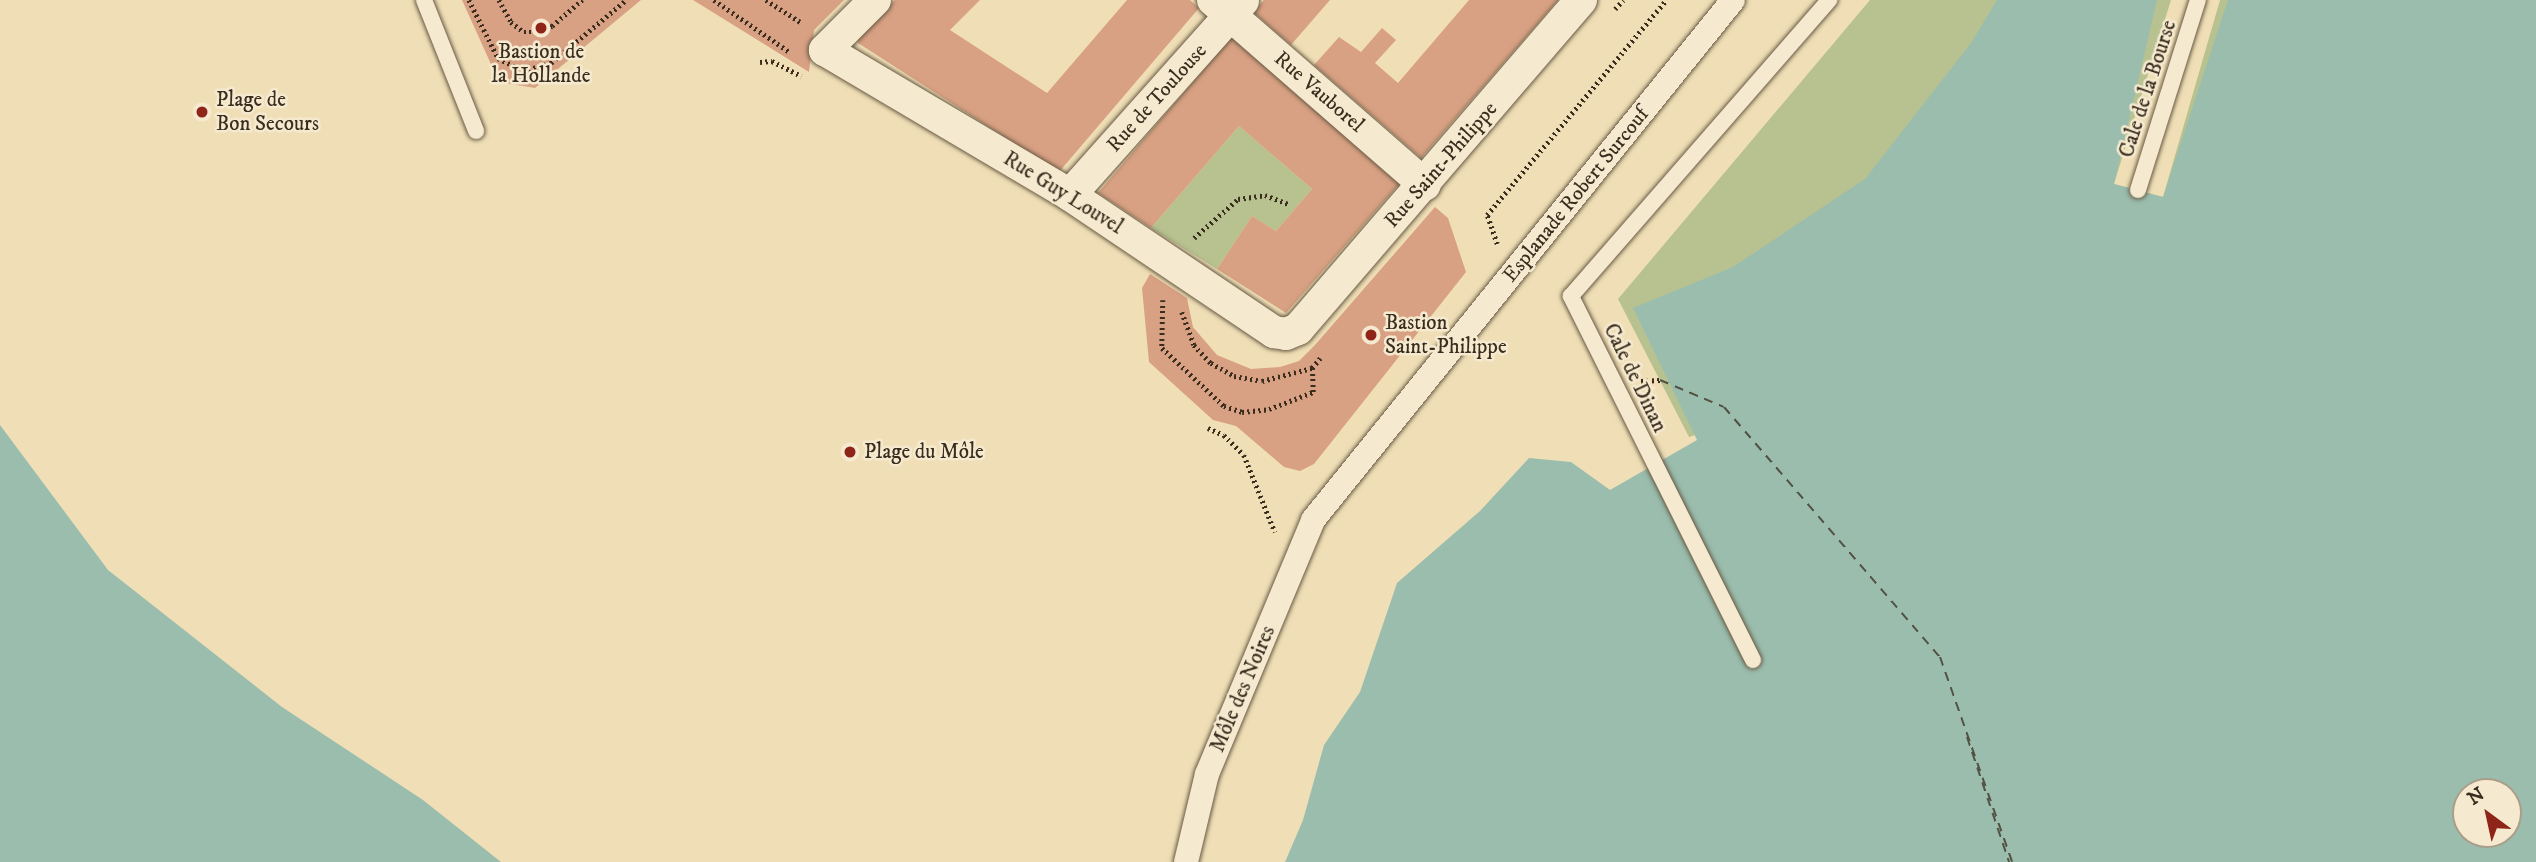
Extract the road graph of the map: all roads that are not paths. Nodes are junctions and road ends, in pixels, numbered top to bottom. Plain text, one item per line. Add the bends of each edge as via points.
1 (424, 0) edge
2 (875, 0) edge
3 (1581, 0) edge
4 (1733, 0) edge
5 (1829, 0) edge
6 (2198, 0) edge
7 (1229, 5) edge
8 (476, 131) dead end
9 (1425, 185) junction
10 (2138, 190) dead end
11 (1070, 195) junction
12 (1298, 328) joint
13 (1313, 520) joint
14 (1753, 660) dead end
15 (1186, 862) edge

1 - 8 lane
2 - 11 street, Rue Guy Louvel via 811,54
3 - 9 street, Rue Saint-Philippe
4 - 13 street, Esplanade Robert Surcouf
5 - 14 lane, Cale de Dinan via 1571,296
6 - 10 lane, Cale de la Bourse
7 - 9 street, Rue Vauborel
7 - 11 street, Rue de Toulouse
9 - 12 street, Rue Saint-Philippe
11 - 12 street, Rue Guy Louvel via 1274,332
13 - 15 street, Môle des Noires via 1207,774

